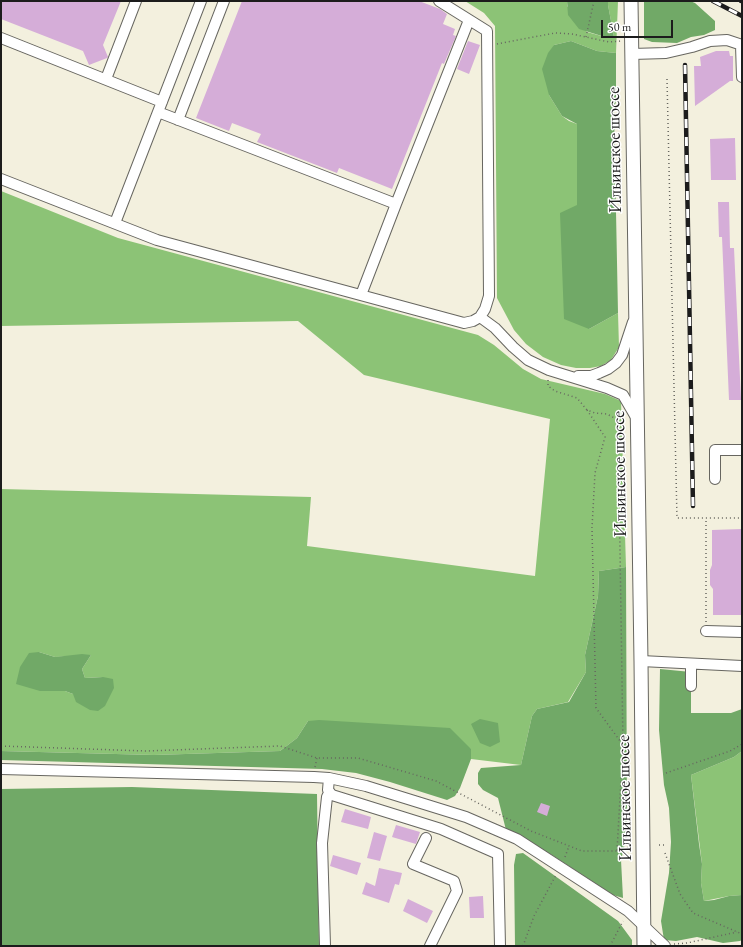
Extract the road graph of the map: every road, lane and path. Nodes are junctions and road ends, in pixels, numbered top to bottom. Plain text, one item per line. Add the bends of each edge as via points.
1 (136, 1) edge
2 (201, 1) edge
3 (224, 1) edge
4 (439, 1) edge
5 (594, 1) edge
6 (631, 1) edge
7 (469, 20) junction
8 (586, 37) junction
9 (1, 38) edge
10 (742, 45) edge
11 (487, 46) junction
12 (631, 47) junction
13 (742, 78) edge
14 (106, 79) junction
15 (667, 79) dead end
16 (162, 102) junction
17 (158, 112) junction
18 (178, 120) junction
19 (1, 179) edge
20 (396, 204) junction
21 (114, 223) junction
22 (361, 295) junction
23 (636, 313) junction
24 (480, 317) junction
25 (549, 370) junction
26 (570, 376) junction
27 (587, 410) junction
28 (638, 420) junction
29 (742, 450) edge
30 (715, 479) dead end
31 (706, 518) junction
32 (742, 518) edge
33 (706, 631) joint
34 (742, 632) edge
35 (641, 662) junction
36 (691, 664) junction
37 (742, 666) edge
38 (691, 686) dead end
39 (742, 744) edge
40 (623, 745) junction
41 (1, 769) edge
42 (666, 773) dead end
43 (328, 778) junction
44 (329, 793) junction
45 (426, 838) dead end
46 (659, 845) dead end
47 (664, 845) dead end
48 (569, 846) dead end
49 (617, 851) dead end
50 (665, 853) dead end
51 (560, 867) junction
52 (628, 911) junction
53 (644, 925) junction
54 (737, 932) junction
55 (742, 934) edge
56 (324, 946) edge
57 (430, 946) edge
58 (500, 946) edge
59 (523, 946) edge
60 (610, 946) edge
61 (644, 946) edge
62 (665, 946) edge

1 - 14 street
2 - 16 street
3 - 18 street
4 - 7 street
5 - 8 path
6 - 12 main road, Ильинское шоссе
7 - 11 street via 487,31
7 - 20 street
8 - 11 path via 555,33
8 - 12 path
9 - 14 street
10 - 12 street via 727,40 710,41 666,53
10 - 13 street
11 - 24 street via 489,296
12 - 23 main road, Ильинское шоссе
14 - 16 street
15 - 31 path via 677,518
16 - 17 street
17 - 18 street
17 - 21 street
18 - 20 street
19 - 21 street
20 - 22 street
21 - 22 street via 157,240
22 - 24 street via 464,323
23 - 26 street via 622,355 616,364 591,376
23 - 28 main road, Ильинское шоссе
24 - 25 street via 528,360
25 - 26 street
25 - 27 path via 548,386 577,398
26 - 28 street via 623,395
27 - 40 path via 605,437 595,474 592,528 596,708
27 - 40 path via 607,414 618,420
28 - 35 main road, Ильинское шоссе
29 - 30 street via 715,450
31 - 32 path
31 - 33 path
33 - 34 street
35 - 36 street
35 - 53 main road, Ильинское шоссе
36 - 37 street
36 - 38 street
39 - 42 path via 730,751
40 - 49 path
41 - 43 street
43 - 44 street
43 - 51 street via 366,786 466,816 517,839
44 - 56 street via 322,843
44 - 58 street via 441,829 498,854
45 - 57 street via 413,864 454,882 458,891
46 - 47 path
48 - 51 path
50 - 54 path via 680,894 694,913
51 - 52 street
51 - 59 path via 534,916
52 - 53 street
52 - 60 path
53 - 61 main road, Ильинское шоссе
53 - 62 street
54 - 55 path
54 - 62 path via 687,944

